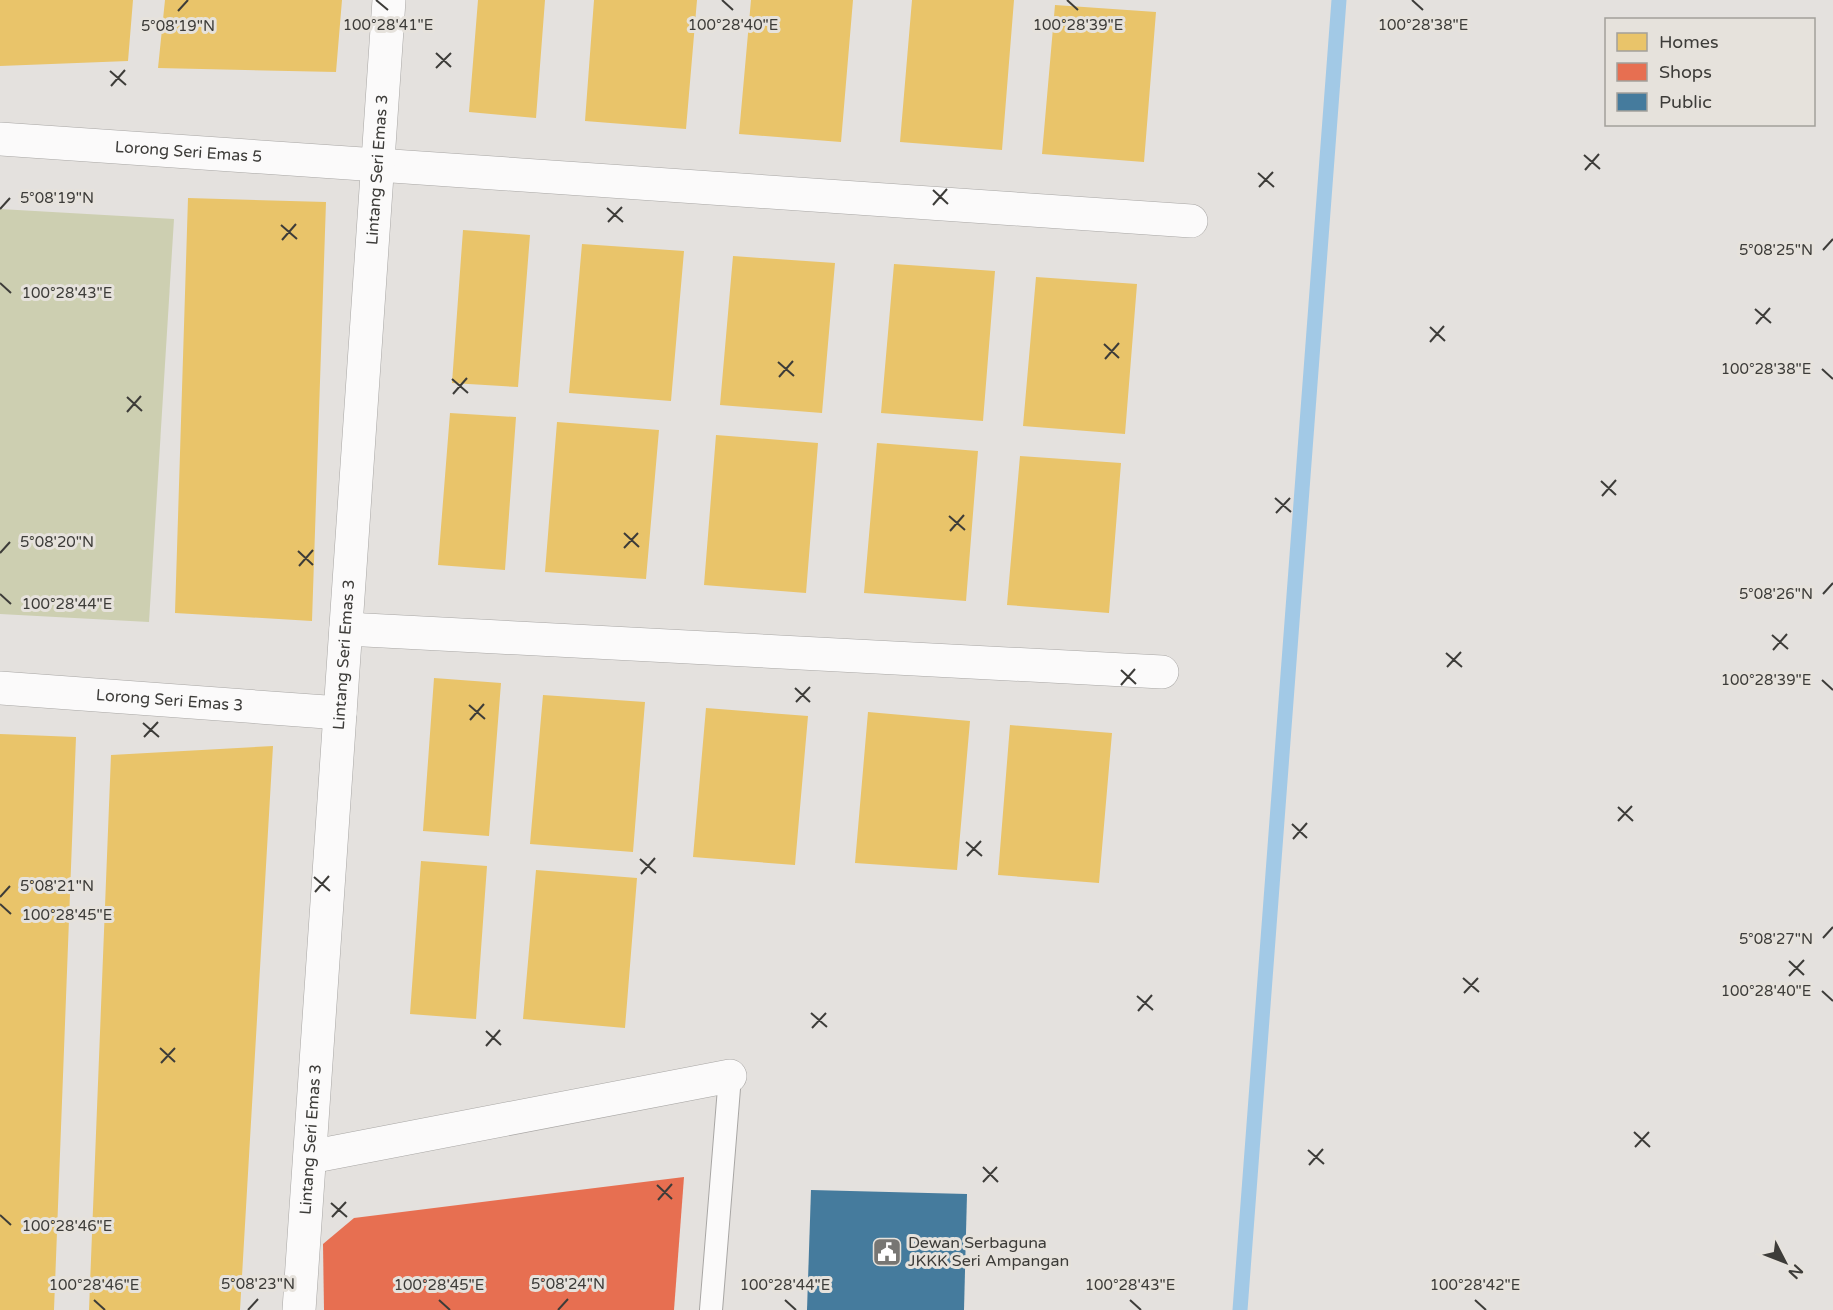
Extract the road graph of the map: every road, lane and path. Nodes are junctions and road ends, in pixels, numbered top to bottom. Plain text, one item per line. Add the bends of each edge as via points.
1 (389, 0) edge
2 (0, 139) edge
3 (378, 165) junction
4 (1191, 220) dead end
5 (346, 629) junction
6 (1162, 672) dead end
7 (0, 688) edge
8 (340, 713) junction
9 (730, 1076) joint
10 (310, 1157) junction
11 (299, 1310) edge
12 (711, 1310) edge

1 - 3 street, Lintang Seri Emas 3
2 - 3 street, Lorong Seri Emas 5
3 - 4 street, Lorong Seri Emas 5
3 - 5 street, Lintang Seri Emas 3
5 - 6 street
5 - 8 street, Lintang Seri Emas 3
7 - 8 street, Lorong Seri Emas 3
8 - 10 street, Lintang Seri Emas 3
9 - 10 street
9 - 12 lane
10 - 11 street, Lintang Seri Emas 3

